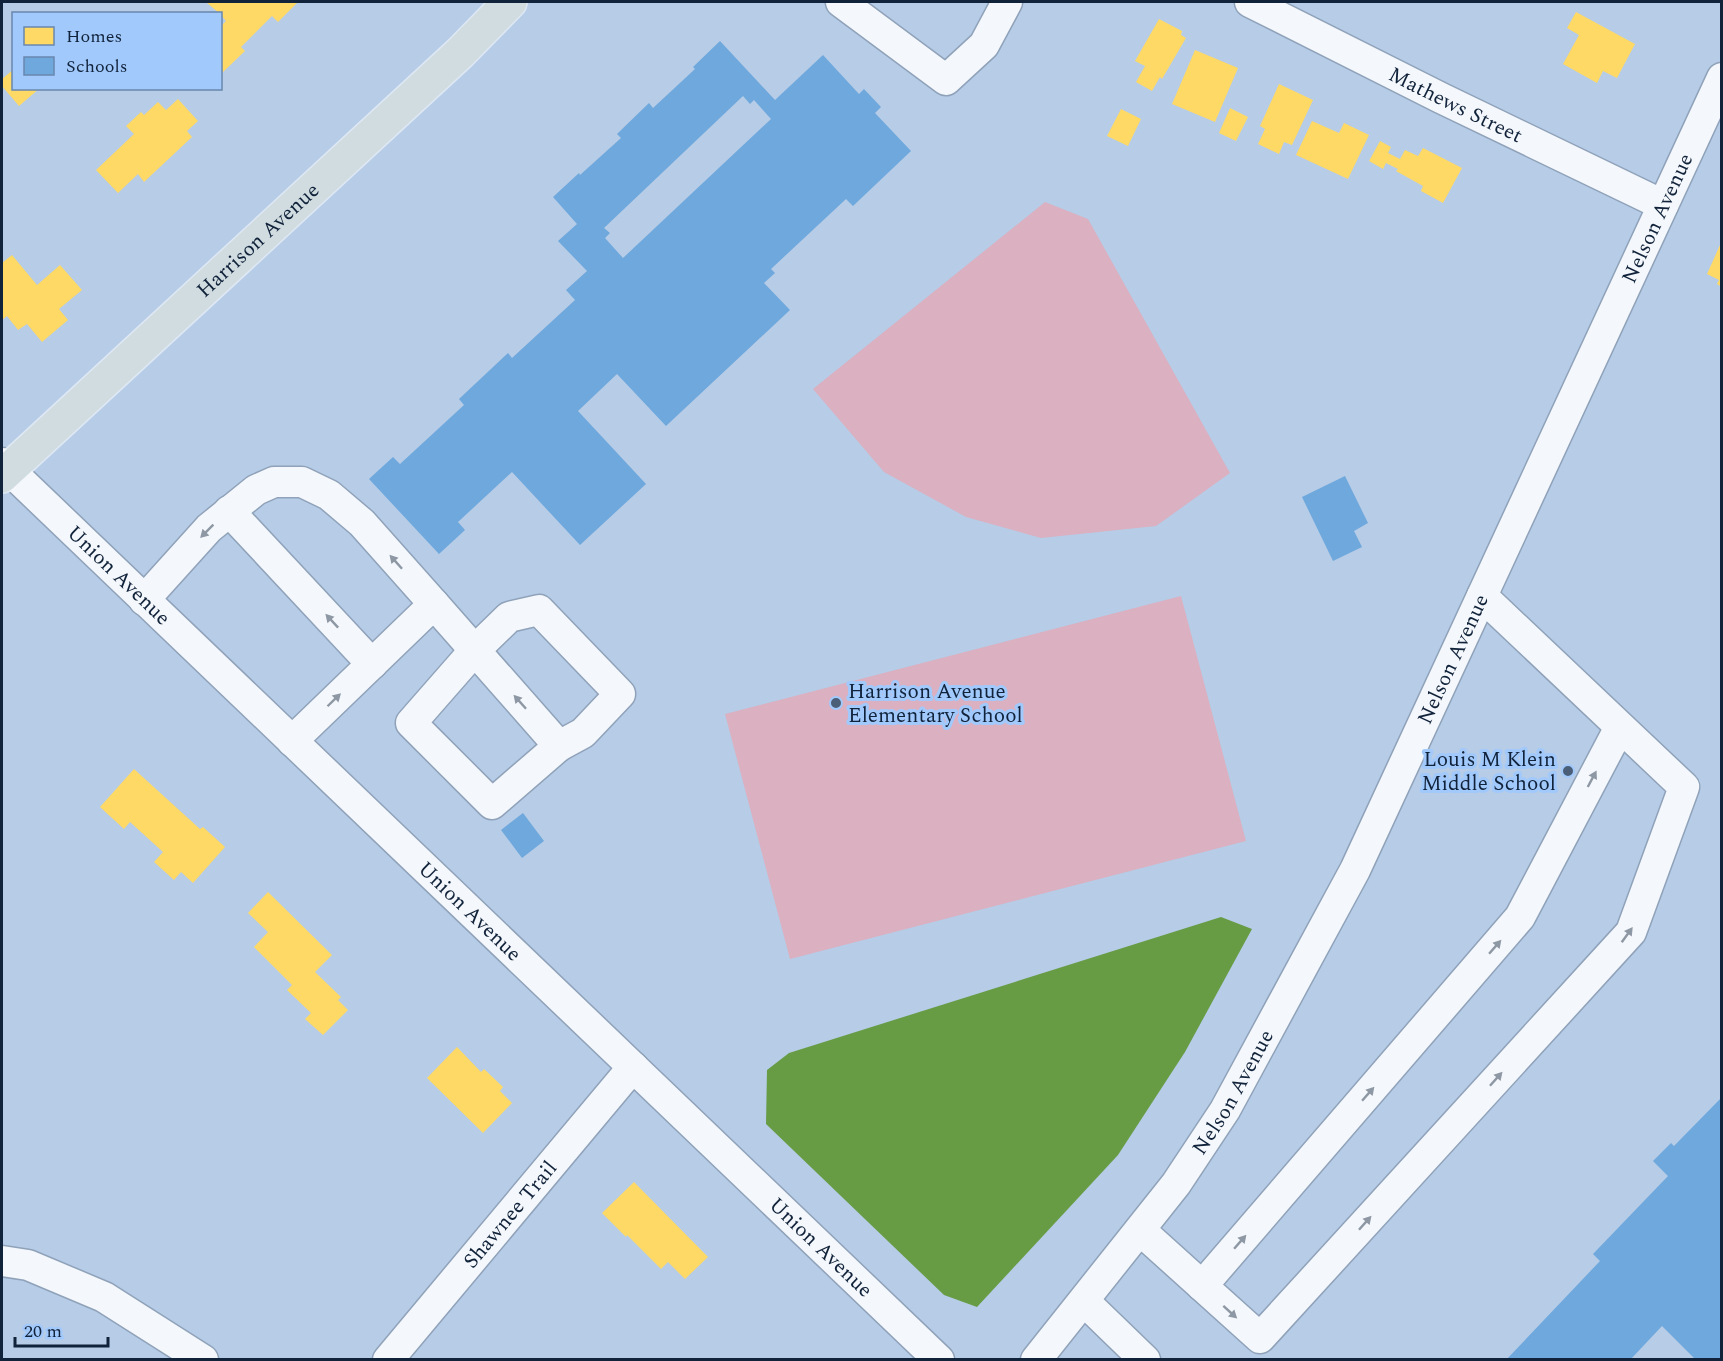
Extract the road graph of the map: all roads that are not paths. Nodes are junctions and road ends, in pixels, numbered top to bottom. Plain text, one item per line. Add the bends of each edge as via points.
1 (510, 2) edge
2 (841, 2) edge
3 (1007, 2) edge
4 (1250, 2) edge
5 (1722, 78) edge
6 (1663, 205) junction
7 (4, 470) edge
8 (230, 511) junction
9 (1482, 596) junction
10 (144, 600) junction
11 (434, 604) junction
12 (474, 651) junction
13 (372, 664) junction
14 (1620, 727) junction
15 (292, 741) junction
16 (558, 746) junction
17 (633, 1067) junction
18 (1140, 1230) junction
19 (2, 1261) edge
20 (1202, 1286) junction
21 (1084, 1301) junction
22 (203, 1359) edge
23 (388, 1359) edge
24 (939, 1359) edge
25 (1036, 1359) edge
26 (1145, 1359) edge

1 - 7 main road, Harrison Avenue
2 - 3 street via 946,80 984,45
4 - 6 street, Mathews Street
5 - 6 street, Nelson Avenue
6 - 9 street, Nelson Avenue
7 - 10 street, Union Avenue
8 -> 10 street via 209,528
11 -> 8 street via 362,523 329,495 302,482 274,483 256,490
13 -> 8 street
9 - 14 street
9 - 18 street, Nelson Avenue via 1349,881 1225,1110
10 - 15 street, Union Avenue
11 - 12 street
11 - 13 street
16 -> 12 street
12 - 16 street via 509,617 538,610 620,694 583,733
12 - 16 street via 411,723 492,804
15 -> 13 street
20 -> 14 street via 1520,917
20 -> 14 street via 1260,1338 1631,932 1684,787
15 - 17 street, Union Avenue
17 - 23 street, Shawnee Trail
17 - 24 street, Union Avenue
18 - 20 street
18 - 21 street, Nelson Avenue
19 - 22 street via 28,1265 104,1297
21 - 25 street, Nelson Avenue
21 - 26 street

